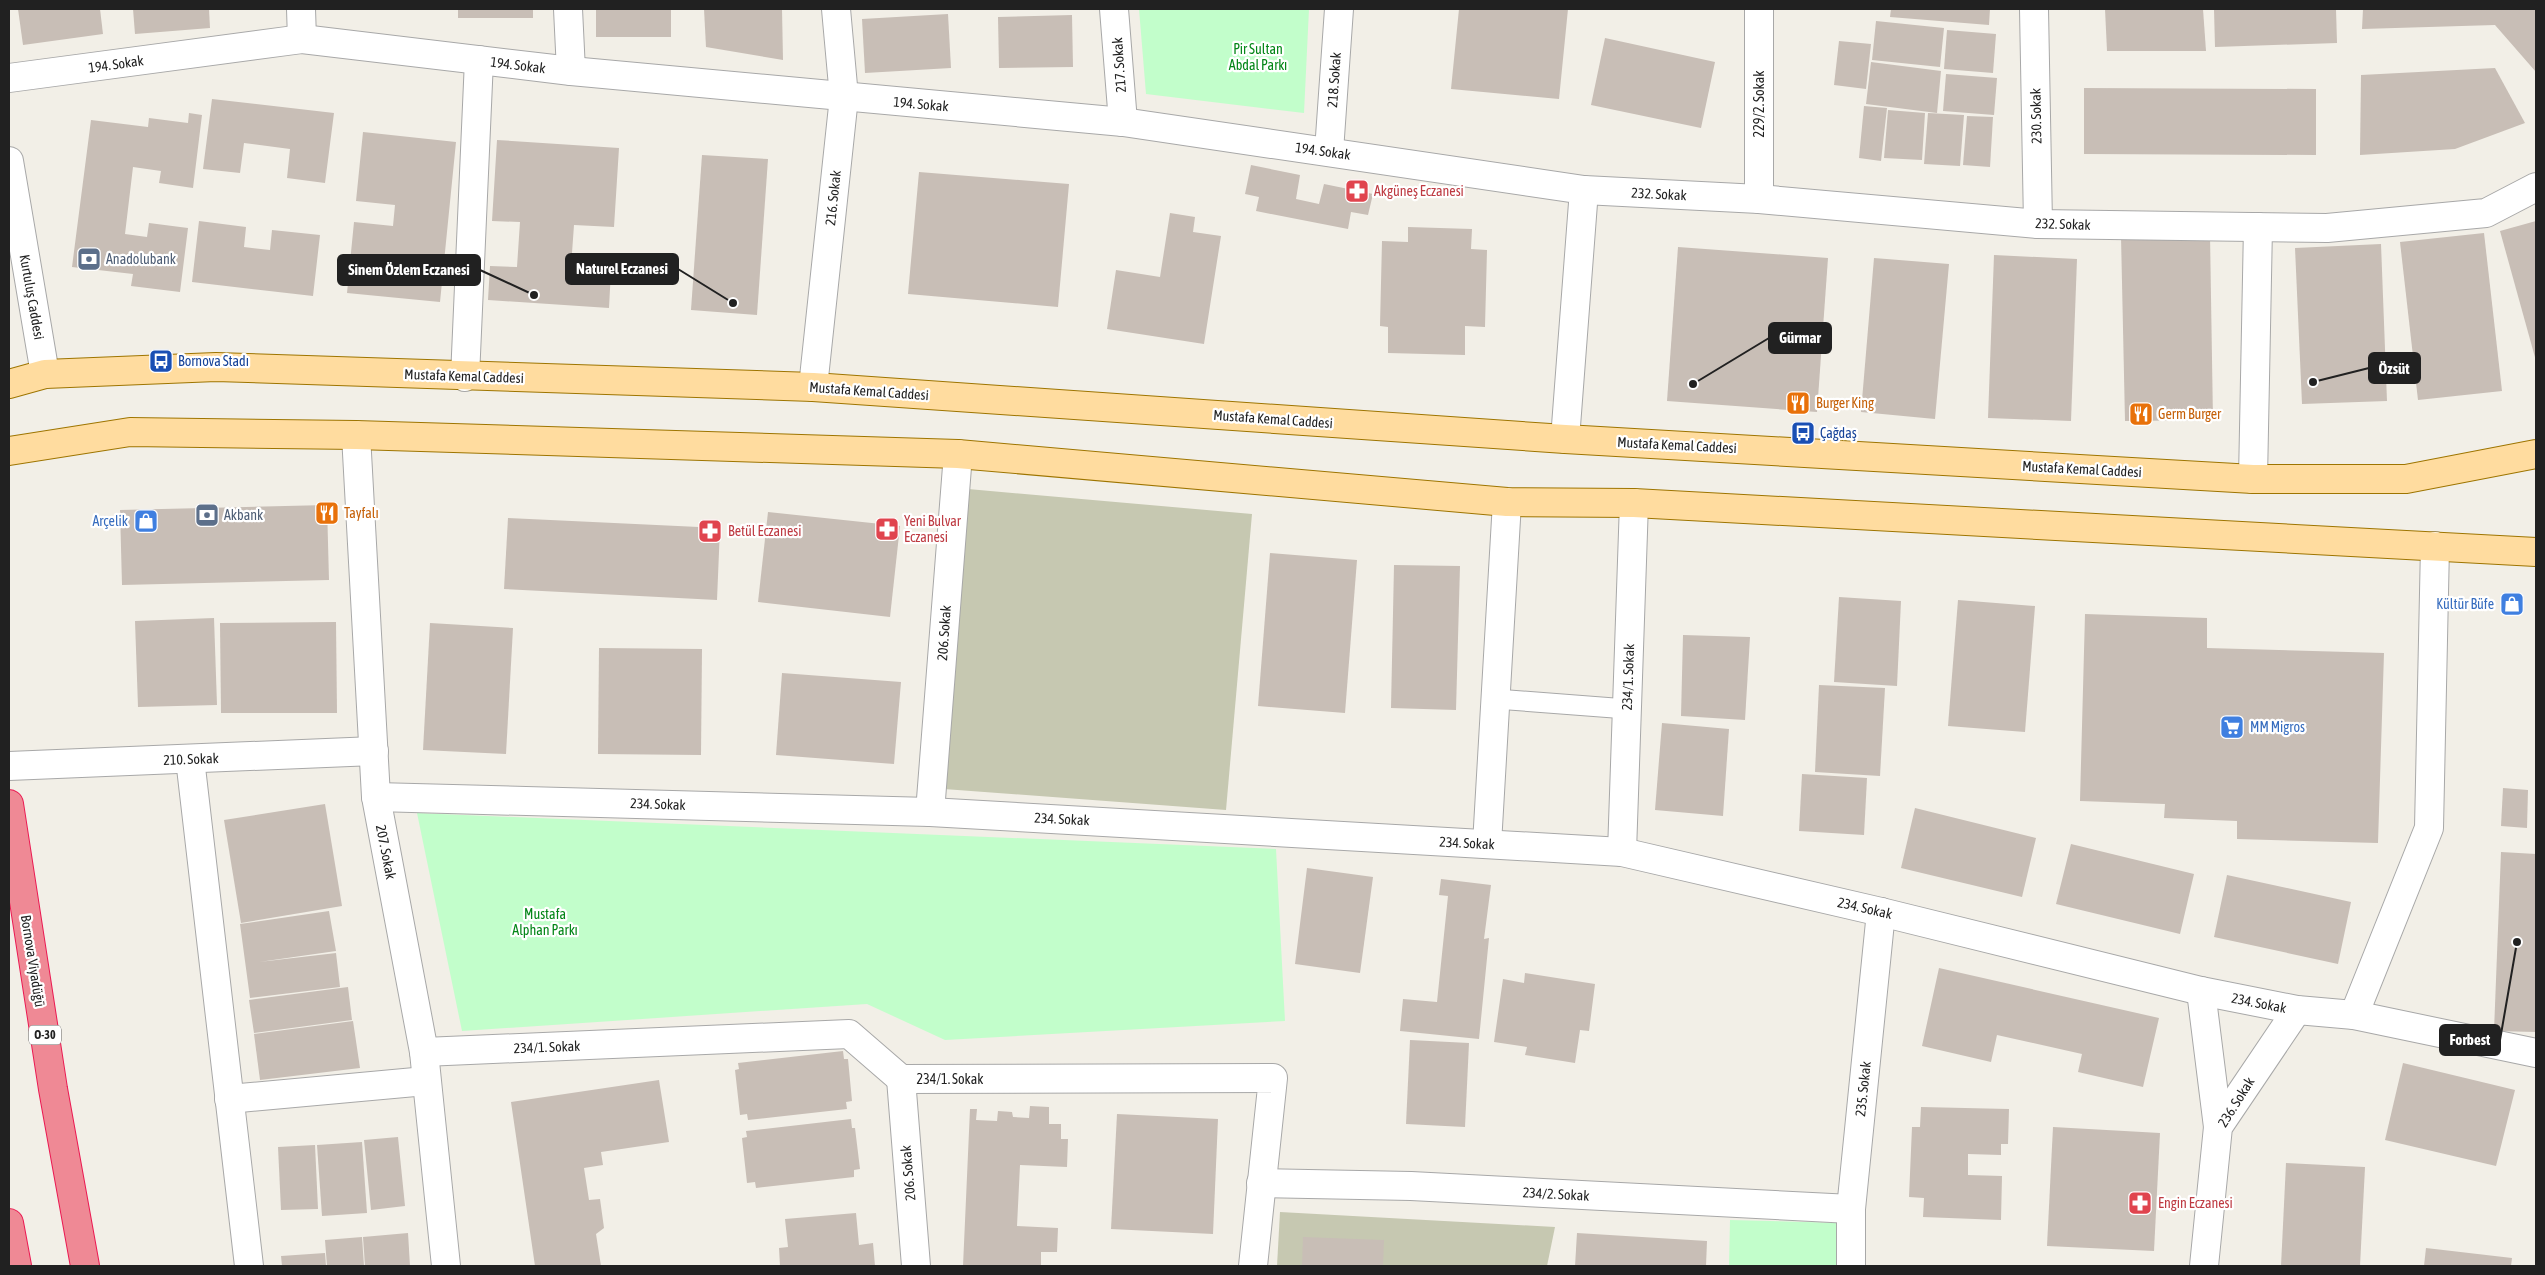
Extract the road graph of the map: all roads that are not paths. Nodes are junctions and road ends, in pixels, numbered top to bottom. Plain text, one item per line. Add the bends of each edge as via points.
1 (301, 9) edge
2 (568, 9) edge
3 (836, 9) edge
4 (1114, 9) edge
5 (1339, 9) edge
6 (1758, 9) edge
7 (2034, 9) edge
8 (302, 39) junction
9 (479, 60) junction
10 (571, 71) junction
11 (9, 78) edge
12 (844, 98) junction
13 (1123, 122) junction
14 (1329, 151) junction
15 (9, 161) edge
16 (2536, 187) edge
17 (1584, 190) junction
18 (1759, 199) junction
19 (2038, 224) junction
20 (2258, 227) junction
21 (45, 374) junction
22 (465, 377) junction
23 (9, 384) edge
24 (813, 387) junction
25 (356, 435) junction
26 (1564, 439) junction
27 (9, 451) edge
28 (958, 454) junction
29 (2536, 454) edge
30 (2253, 479) junction
31 (1507, 502) junction
32 (1634, 502) junction
33 (2436, 546) junction
34 (2536, 552) edge
35 (1496, 699) junction
36 (1627, 709) junction
37 (374, 751) junction
38 (190, 759) junction
39 (9, 766) edge
40 (376, 797) junction
41 (9, 804) edge
42 (930, 812) junction
43 (1487, 844) junction
44 (1622, 852) junction
45 (1881, 912) junction
46 (2201, 992) junction
47 (2297, 1010) junction
48 (2354, 1015) junction
49 (424, 1052) junction
50 (2536, 1053) edge
51 (900, 1079) junction
52 (426, 1081) junction
53 (229, 1099) junction
54 (2218, 1127) junction
55 (1260, 1183) junction
56 (1851, 1209) junction
57 (9, 1223) edge
58 (17, 1266) edge
59 (85, 1266) edge
60 (249, 1266) edge
61 (446, 1266) edge
62 (916, 1266) edge
63 (1254, 1266) edge
64 (1851, 1266) edge
65 (2204, 1266) edge

1 - 8 street
2 - 10 street
3 - 12 street, 216. Sokak
4 - 13 street, 217. Sokak
5 - 14 street, 218. Sokak
6 - 18 street, 229/2. Sokak
7 - 19 street, 230. Sokak
8 - 9 street, 194. Sokak
8 - 11 street, 194. Sokak
9 - 10 street, 194. Sokak
9 - 22 street
10 - 12 street, 194. Sokak
12 - 13 street, 194. Sokak
12 - 24 street, 216. Sokak
13 - 14 street, 194. Sokak
14 - 17 street, 194. Sokak
15 - 21 street, Kurtuluş Caddesi
16 - 20 street, 232. Sokak via 2486,213 2327,228
17 - 18 street, 232. Sokak
17 - 26 street
18 - 19 street, 232. Sokak
19 - 20 street, 232. Sokak
20 - 30 street
21 - 22 main road, Mustafa Kemal Caddesi via 216,367
21 - 23 main road, Mustafa Kemal Caddesi
22 - 24 main road, Mustafa Kemal Caddesi
24 - 26 main road, Mustafa Kemal Caddesi
25 - 27 main road via 130,432
25 - 28 main road
25 - 37 street, 207. Sokak
26 - 30 main road, Mustafa Kemal Caddesi
28 - 31 main road
28 - 42 street, 206. Sokak
29 - 30 main road, Mustafa Kemal Caddesi via 2406,479
31 - 32 main road
31 - 35 street
32 - 33 main road
32 - 36 street, 234/1. Sokak
33 - 34 main road
33 - 48 street via 2429,828
35 - 36 lane
35 - 43 street
36 - 44 street, 234/1. Sokak
37 - 38 street, 210. Sokak
37 - 40 street, 207. Sokak
38 - 39 street, 210. Sokak
38 - 53 street
40 - 42 street, 234. Sokak
40 - 49 street, 207. Sokak
41 - 59 highway, Bornova Viyadüğü / O-30 via 53,1089
42 - 43 street, 234. Sokak
43 - 44 street, 234. Sokak
44 - 45 street, 234. Sokak
45 - 46 street, 234. Sokak
45 - 56 street, 235. Sokak
46 - 47 street, 234. Sokak
46 - 54 street
47 - 48 street, 234. Sokak
47 - 54 street, 236. Sokak
48 - 50 street, 234. Sokak
49 - 51 street, 234/1. Sokak via 849,1034
49 - 52 street, 207. Sokak
51 - 55 street, 234/1. Sokak via 1273,1078
51 - 62 street, 206. Sokak
52 - 53 street
52 - 61 street, 207. Sokak
53 - 60 street
54 - 65 street, 236. Sokak
55 - 56 street, 234/2. Sokak via 1411,1186
55 - 63 street, 234/1. Sokak
56 - 64 street, 235. Sokak
57 - 58 highway

